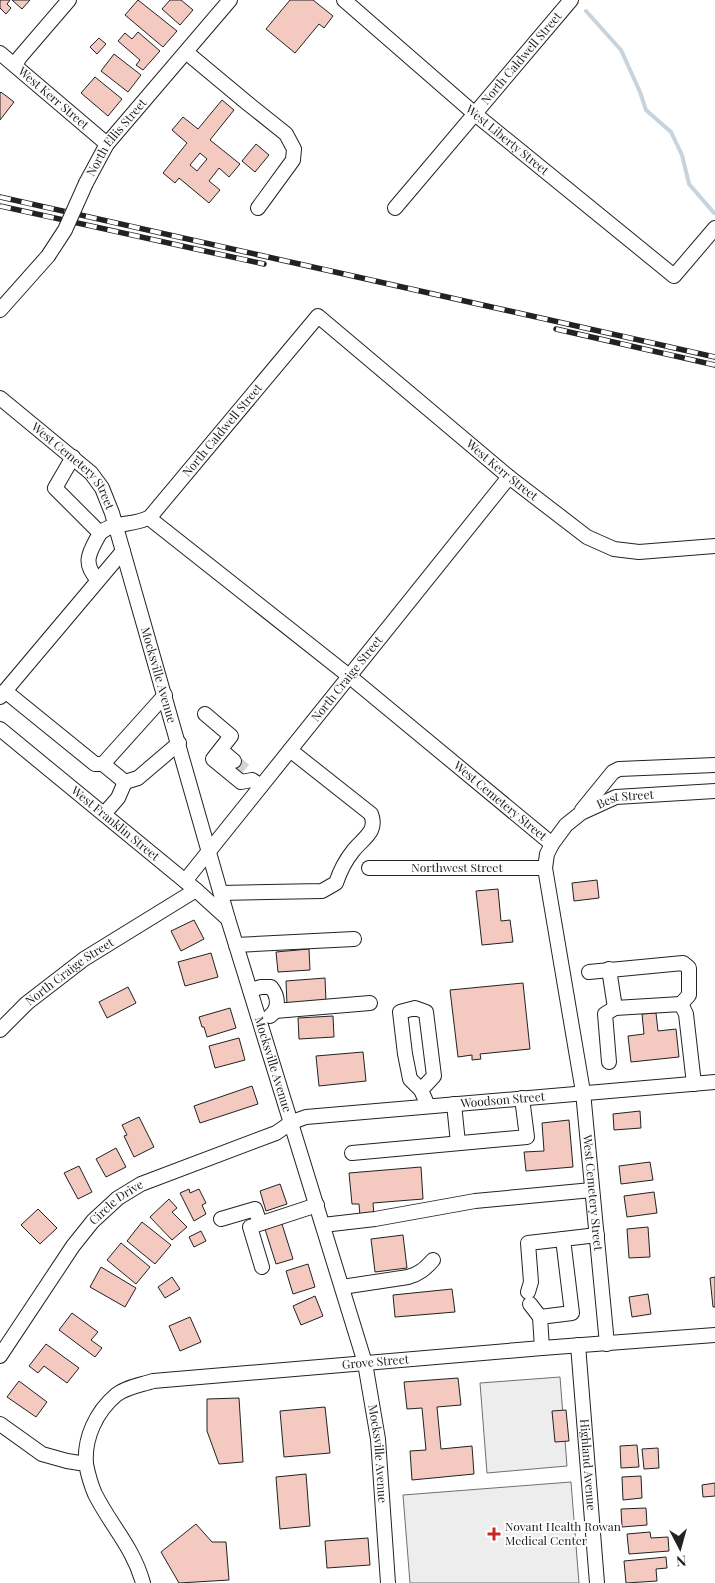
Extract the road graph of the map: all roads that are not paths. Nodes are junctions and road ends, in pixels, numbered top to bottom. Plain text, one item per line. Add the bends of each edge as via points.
1 (69, 0) edge
2 (230, 0) edge
3 (344, 0) edge
4 (571, 0) edge
5 (186, 52) junction
6 (0, 53) edge
7 (15, 65) junction
8 (475, 114) junction
9 (107, 144) junction
10 (258, 208) dead end
11 (395, 208) dead end
12 (715, 228) edge
13 (0, 310) edge
14 (318, 316) joint
15 (0, 398) edge
16 (72, 457) junction
17 (509, 477) junction
18 (149, 518) junction
19 (116, 526) junction
20 (100, 533) junction
21 (715, 546) edge
22 (123, 551) junction
23 (98, 580) junction
24 (349, 676) junction
25 (2, 694) edge
26 (165, 696) junction
27 (205, 714) dead end
28 (0, 729) edge
29 (179, 743) junction
30 (221, 750) junction
31 (290, 750) junction
32 (234, 761) tunnel mouth
33 (103, 764) junction
34 (715, 765) edge
35 (254, 780) junction
36 (125, 782) junction
37 (715, 792) edge
38 (104, 814) junction
39 (577, 816) junction
40 (552, 844) junction
41 (210, 850) junction
42 (369, 868) dead end
43 (545, 868) junction
44 (185, 881) junction
45 (196, 890) junction
46 (221, 893) junction
47 (228, 919) junction
48 (354, 939) dead end
49 (236, 945) junction
50 (610, 970) junction
51 (589, 972) dead end
52 (250, 990) junction
53 (370, 1003) dead end
54 (681, 1004) junction
55 (615, 1008) junction
56 (275, 1011) junction
57 (260, 1021) junction
58 (0, 1030) edge
59 (609, 1062) dead end
60 (715, 1082) edge
61 (694, 1084) junction
62 (421, 1090) junction
63 (583, 1092) junction
64 (522, 1098) junction
65 (454, 1104) junction
66 (428, 1106) junction
67 (292, 1122) junction
68 (458, 1143) junction
69 (352, 1152) dead end
70 (592, 1190) junction
71 (317, 1205) junction
72 (221, 1219) dead end
73 (260, 1223) junction
74 (323, 1225) junction
75 (597, 1235) junction
76 (563, 1240) junction
77 (433, 1260) dead end
78 (262, 1268) dead end
79 (342, 1287) junction
80 (540, 1317) junction
81 (715, 1335) edge
82 (607, 1344) junction
83 (578, 1345) junction
84 (542, 1348) junction
85 (0, 1356) edge
86 (365, 1363) junction
87 (0, 1424) edge
88 (86, 1464) junction
89 (143, 1583) edge
90 (388, 1583) edge
91 (597, 1583) edge

1 - 7 street
2 - 5 street, North Ellis Street
3 - 8 street, West Liberty Street
4 - 8 street, North Caldwell Street
5 - 9 street, North Ellis Street
5 - 10 street via 286,134 294,149 293,160
6 - 7 street, West Kerr Street
7 - 9 street, West Kerr Street
8 - 11 street, North Caldwell Street
8 - 12 street, West Liberty Street via 674,276
9 - 13 street, North Ellis Street, bridge via 65,230 48,256
14 - 17 street, West Kerr Street
14 - 18 street, North Caldwell Street
15 - 16 street, West Cemetery Street
16 - 19 street, West Cemetery Street via 102,488
16 - 20 street via 55,488
17 - 21 street, West Kerr Street via 587,537 614,549 639,552
17 - 24 street, North Craige Street
18 - 19 street
18 - 24 street, West Cemetery Street
19 - 20 street
19 - 22 street, West Cemetery Street
20 - 23 street via 87,556 90,572
22 - 23 street
22 - 26 street, Mocksville Avenue
23 - 25 street
24 - 31 street, North Craige Street
24 - 40 street, West Cemetery Street
25 - 33 street via 95,764
26 - 29 street, Mocksville Avenue
26 - 33 street
27 - 30 street via 231,736
28 - 38 street, West Franklin Street
29 - 36 street via 138,778
29 - 41 street, Mocksville Avenue
30 - 32 street
30 - 35 street via 213,759 241,782
31 - 35 street, North Craige Street
31 - 46 street via 371,814 374,821 370,833 353,851 336,883 322,891
33 - 36 street
34 - 39 street via 619,769
35 - 41 street, North Craige Street
36 - 38 street via 118,798
37 - 39 street, Best Street via 616,798
38 - 44 street, West Franklin Street
39 - 40 street, Best Street
40 - 43 street, West Cemetery Street
41 - 44 street, North Craige Street
41 - 46 street, Mocksville Avenue
42 - 43 street, Northwest Street
43 - 63 street, West Cemetery Street
44 - 45 street, West Franklin Street
45 - 47 street, West Franklin Street
45 - 58 street, North Craige Street via 84,959 27,1003
46 - 47 street, Mocksville Avenue
47 - 49 street, Mocksville Avenue
48 - 49 street
49 - 52 street, Mocksville Avenue
50 - 51 street
50 - 54 street via 684,962 689,968 689,995
50 - 55 street
52 - 56 street via 271,988 277,1003
52 - 57 street, Mocksville Avenue
53 - 56 street
54 - 55 street
54 - 61 street via 686,1014
55 - 59 street via 605,1014
56 - 57 street
57 - 67 street, Mocksville Avenue
60 - 61 street, Woodson Street
61 - 63 street, Woodson Street
62 - 62 street via 434,1076 426,1012 415,1008 400,1012 410,1079
62 - 66 street
63 - 64 street, Woodson Street
63 - 70 street, West Cemetery Street
64 - 65 street, Woodson Street
64 - 68 street via 527,1137
65 - 66 street, Woodson Street
65 - 68 street
66 - 67 street, Woodson Street via 306,1117
67 - 71 street, Mocksville Avenue
67 - 85 street, Circle Drive via 276,1133 141,1184 118,1198 93,1221 73,1246
68 - 69 street
70 - 74 street via 475,1200 375,1219
70 - 75 street, West Cemetery Street
71 - 73 street
71 - 74 street, Mocksville Avenue
72 - 73 street via 255,1208
73 - 78 street via 250,1227
74 - 79 street, Mocksville Avenue
75 - 76 street
75 - 82 street, West Cemetery Street
76 - 80 street via 572,1314
76 - 80 street via 528,1243 529,1298
77 - 79 street via 425,1270 408,1277
79 - 86 street, Mocksville Avenue
80 - 84 street
81 - 82 street, Grove Street
82 - 83 street, Grove Street
83 - 84 street, Grove Street
83 - 91 street, Highland Avenue
84 - 86 street, Grove Street
86 - 88 street, Grove Street via 153,1381 132,1388 117,1394 102,1410 89,1434
86 - 90 street, Mocksville Avenue via 378,1439
87 - 88 street via 42,1454
88 - 89 street via 95,1493 125,1541

